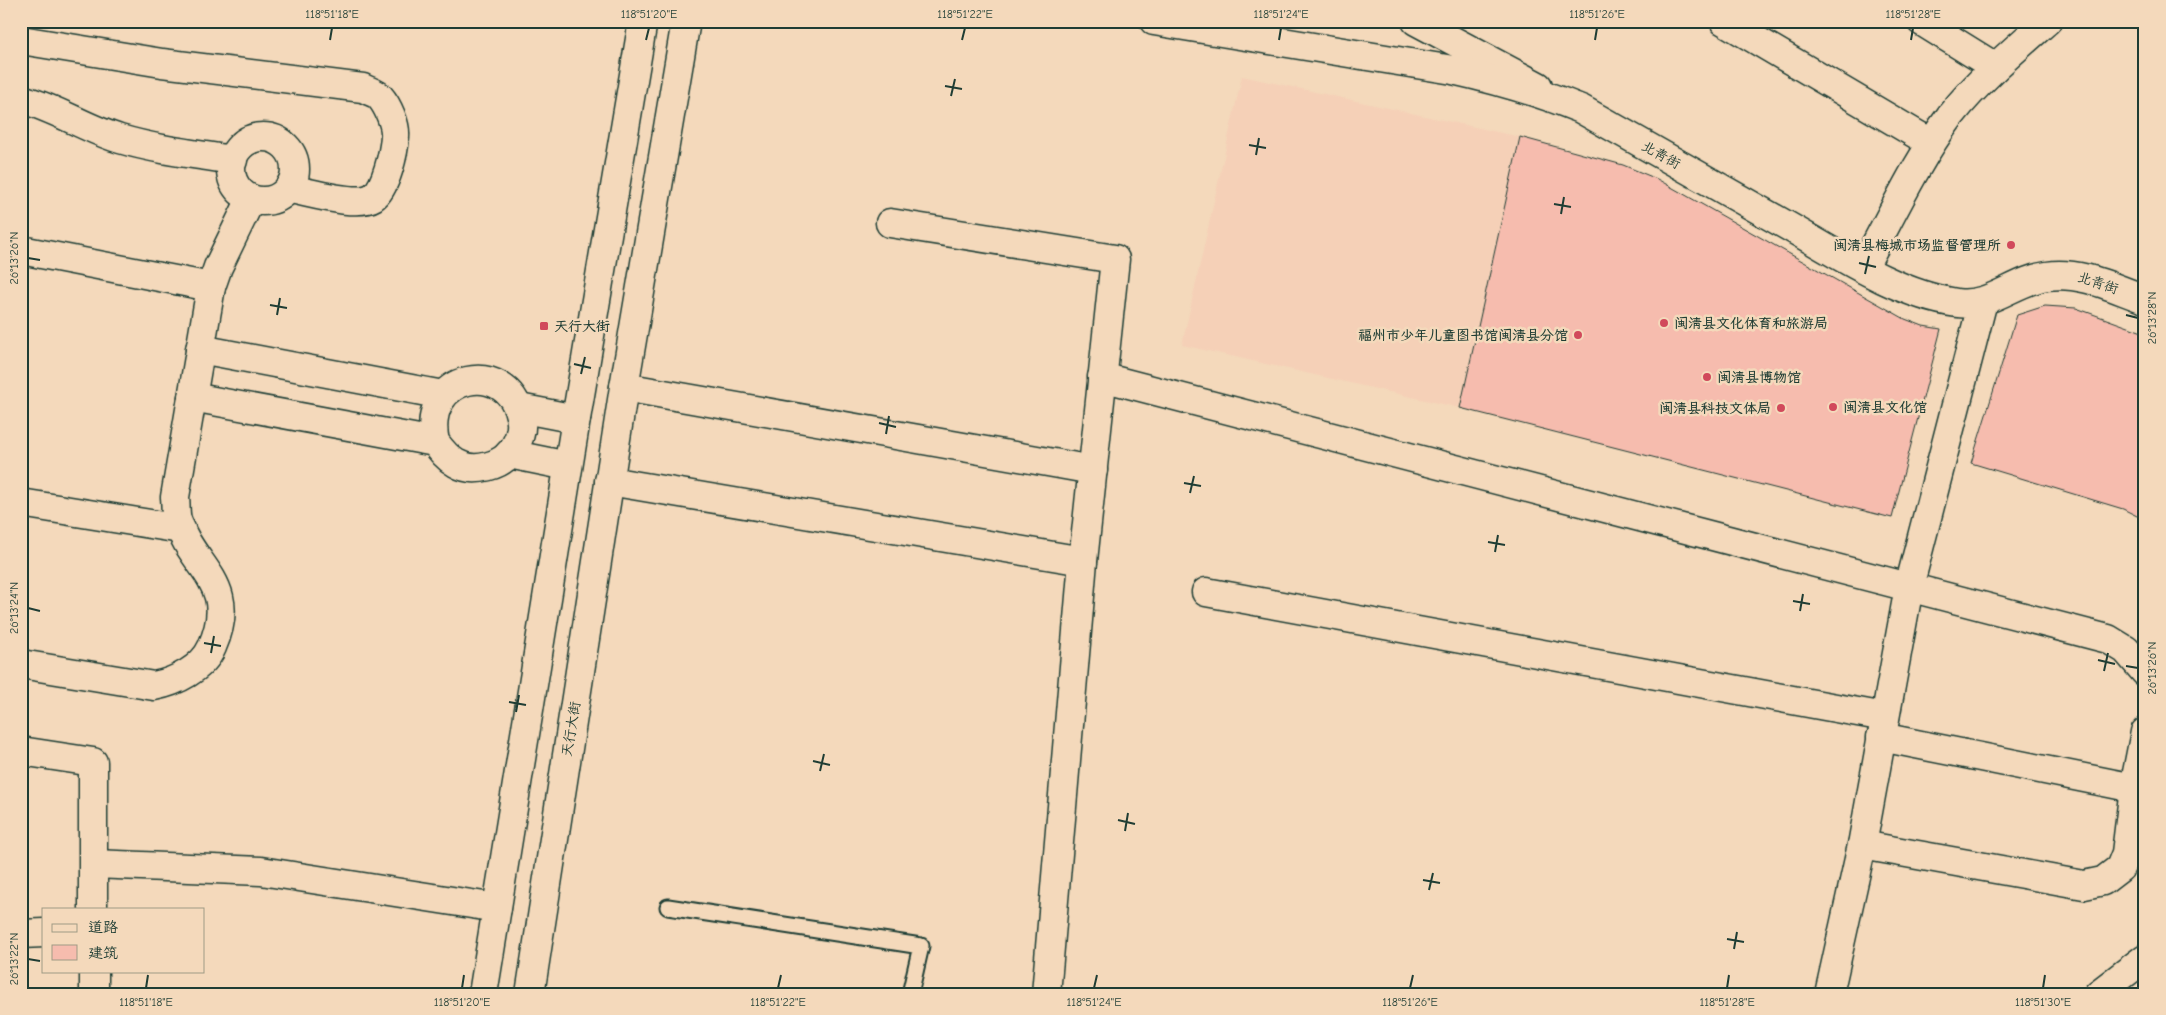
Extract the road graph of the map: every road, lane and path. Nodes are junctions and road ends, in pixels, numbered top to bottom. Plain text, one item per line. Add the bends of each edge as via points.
1 (643, 21) edge
2 (686, 21) edge
3 (1154, 21) edge
4 (1416, 21) edge
5 (1724, 21) edge
6 (1921, 21) edge
7 (2047, 21) edge
8 (21, 40) edge
9 (1995, 67) junction
10 (21, 99) edge
11 (1581, 109) junction
12 (1931, 143) junction
13 (233, 160) junction
14 (290, 189) junction
15 (251, 199) junction
16 (890, 223) dead end
17 (21, 250) edge
18 (1863, 268) junction
19 (211, 286) junction
20 (2145, 300) edge
21 (1983, 301) junction
22 (200, 349) junction
23 (1102, 377) junction
24 (624, 387) junction
25 (443, 395) junction
26 (192, 397) junction
27 (518, 408) junction
28 (576, 419) junction
29 (435, 442) junction
30 (509, 454) junction
31 (568, 466) junction
32 (1093, 470) junction
33 (609, 481) junction
34 (21, 503) edge
35 (181, 529) junction
36 (1083, 561) junction
37 (1909, 587) junction
38 (1206, 592) dead end
39 (21, 664) edge
40 (2145, 672) edge
41 (1883, 727) junction
42 (2145, 732) edge
43 (21, 751) edge
44 (2134, 788) junction
45 (1862, 845) junction
46 (94, 864) junction
47 (668, 907) dead end
48 (93, 908) edge
49 (497, 908) junction
50 (42, 933) edge
51 (21, 934) edge
52 (2145, 958) edge
53 (94, 972) edge
54 (94, 994) edge
55 (483, 994) edge
56 (530, 994) edge
57 (910, 994) edge
58 (1046, 994) edge
59 (1829, 994) edge
60 (2098, 994) edge

1 - 28 street
2 - 24 street, 天行大街
3 - 11 street, 北青街 via 1453,70 1499,80
4 - 11 street
5 - 12 street
6 - 9 street
7 - 9 street
8 - 14 street via 162,63 363,88 380,96 389,112 395,135 389,168 373,197 358,202
9 - 12 street
10 - 13 street via 42,104 118,139
11 - 18 street, 北青街
12 - 18 street
13 - 14 street via 241,146 250,140 260,137 281,142 294,158 294,179
13 - 15 street via 231,176 235,185
14 - 15 street via 272,201
15 - 19 street
16 - 23 street via 1116,259
17 - 19 street
18 - 21 street, 北青街 via 1934,298 1959,303
19 - 22 street
20 - 21 street, 北青街 via 2068,274 2045,276
21 - 37 street
22 - 25 street
22 - 26 street
23 - 32 street
23 - 37 street
24 - 32 street
24 - 33 street, 天行大街
25 - 27 street via 460,383 474,379 488,381 511,395
25 - 29 street via 433,414
26 - 29 street
26 - 35 street via 175,497
27 - 28 street
27 - 30 street via 522,422 520,436
28 - 31 street
29 - 30 street via 446,456 473,468 488,467
30 - 31 street
31 - 49 street
32 - 36 street
33 - 36 street
33 - 56 street, 天行大街
34 - 35 street
35 - 39 street via 218,593 221,612 217,635 208,657 172,683 154,686
36 - 58 street
37 - 40 street via 2108,639 2126,650
37 - 41 street
38 - 41 street
41 - 44 street
41 - 45 street
42 - 44 street
43 - 46 street via 94,762
44 - 45 street via 2126,852 2120,868 2103,881 2084,885
45 - 59 street
46 - 48 street
46 - 49 street via 261,870
47 - 57 lane via 920,946
49 - 55 street
50 - 51 street
52 - 60 street
53 - 54 street

